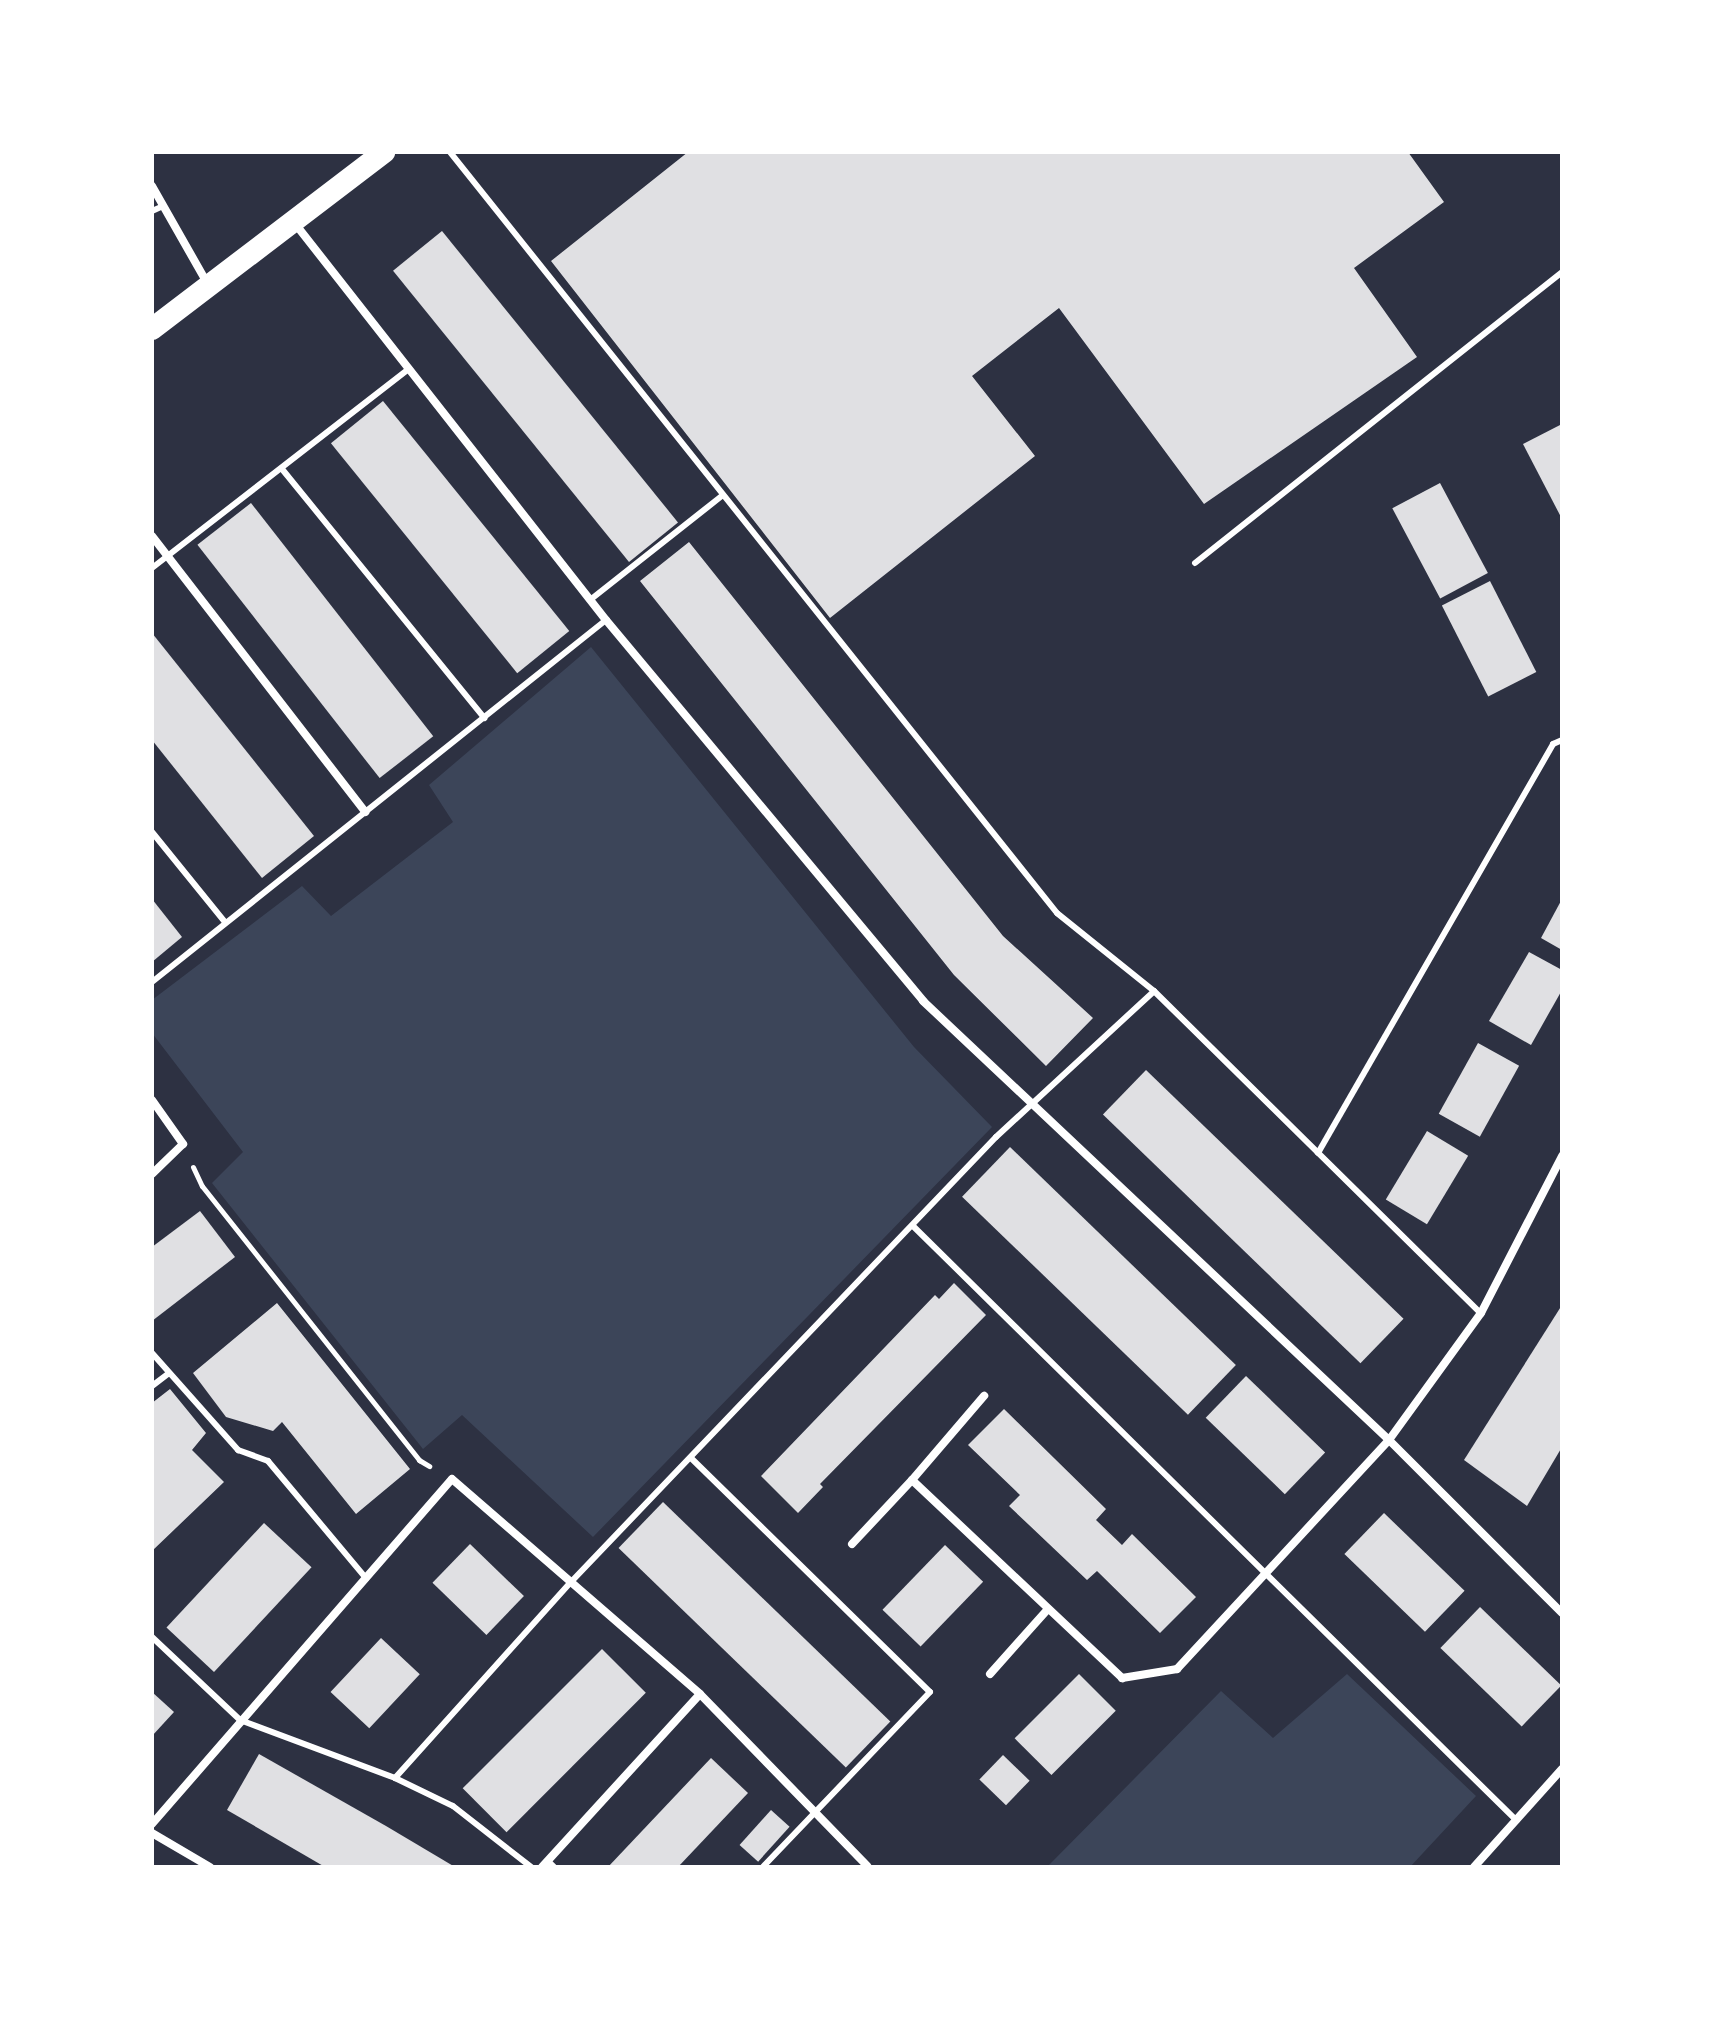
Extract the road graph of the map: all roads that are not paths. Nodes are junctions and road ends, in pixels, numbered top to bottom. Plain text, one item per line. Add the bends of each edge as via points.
1 (384, 152) edge
2 (450, 152) edge
3 (152, 186) edge
4 (163, 206) junction
5 (152, 211) edge
6 (293, 221) junction
7 (1562, 272) edge
8 (208, 286) junction
9 (152, 329) edge
10 (409, 369) junction
11 (282, 469) junction
12 (723, 495) junction
13 (152, 536) edge
14 (168, 556) junction
15 (1195, 563) dead end
16 (152, 568) edge
17 (590, 600) junction
18 (606, 620) junction
19 (484, 718) junction
20 (1562, 740) edge
21 (365, 812) junction
22 (152, 832) edge
23 (225, 922) junction
24 (152, 982) edge
25 (1154, 991) junction
26 (152, 1100) edge
27 (1028, 1105) junction
28 (1318, 1153) junction
29 (1562, 1156) edge
30 (152, 1174) edge
31 (914, 1227) junction
32 (1481, 1313) junction
33 (152, 1353) edge
34 (168, 1374) junction
35 (152, 1386) edge
36 (984, 1396) dead end
37 (1389, 1440) junction
38 (692, 1459) junction
39 (912, 1480) junction
40 (852, 1544) dead end
41 (1268, 1573) junction
42 (366, 1578) junction
43 (571, 1582) junction
44 (1048, 1609) junction
45 (1562, 1613) edge
46 (152, 1637) edge
47 (990, 1674) dead end
48 (700, 1694) junction
49 (240, 1720) junction
50 (1562, 1769) edge
51 (395, 1778) junction
52 (813, 1814) junction
53 (1517, 1821) junction
54 (152, 1824) edge
55 (152, 1833) edge
56 (548, 1865) edge
57 (867, 1866) edge
58 (210, 1867) edge
59 (531, 1867) edge
60 (763, 1867) edge
61 (1474, 1867) edge

1 - 6 highway
2 - 12 lane
3 - 4 street
4 - 5 lane
4 - 8 street
6 - 8 highway
6 - 10 street
7 - 15 lane
8 - 9 highway
10 - 11 lane
10 - 17 street
11 - 14 lane
11 - 19 lane
12 - 17 lane
12 - 25 lane via 1057,913
13 - 14 street
14 - 16 lane
14 - 21 street
17 - 18 street
18 - 19 lane
18 - 27 street via 923,1001
19 - 21 lane
20 - 28 lane via 1553,744
21 - 23 lane
22 - 23 lane
23 - 24 lane
25 - 27 lane
25 - 28 lane
26 - 30 street via 183,1144
27 - 31 lane
27 - 37 street
28 - 32 lane
29 - 32 street
31 - 38 lane
31 - 41 lane
32 - 37 street
33 - 34 lane
34 - 35 lane
34 - 42 lane via 238,1450 268,1461
36 - 39 street
37 - 41 street
37 - 45 street
38 - 43 lane
38 - 52 lane via 930,1692
39 - 40 street
39 - 44 street
41 - 44 street via 1177,1669 1122,1678
41 - 53 lane
42 - 43 street via 452,1479
42 - 49 street
43 - 48 street
43 - 51 lane
44 - 47 street
46 - 49 lane
48 - 52 street
48 - 56 street
49 - 51 lane
49 - 54 street
50 - 53 street
51 - 59 lane via 453,1806
52 - 57 street
52 - 60 lane
53 - 61 street
55 - 58 street

